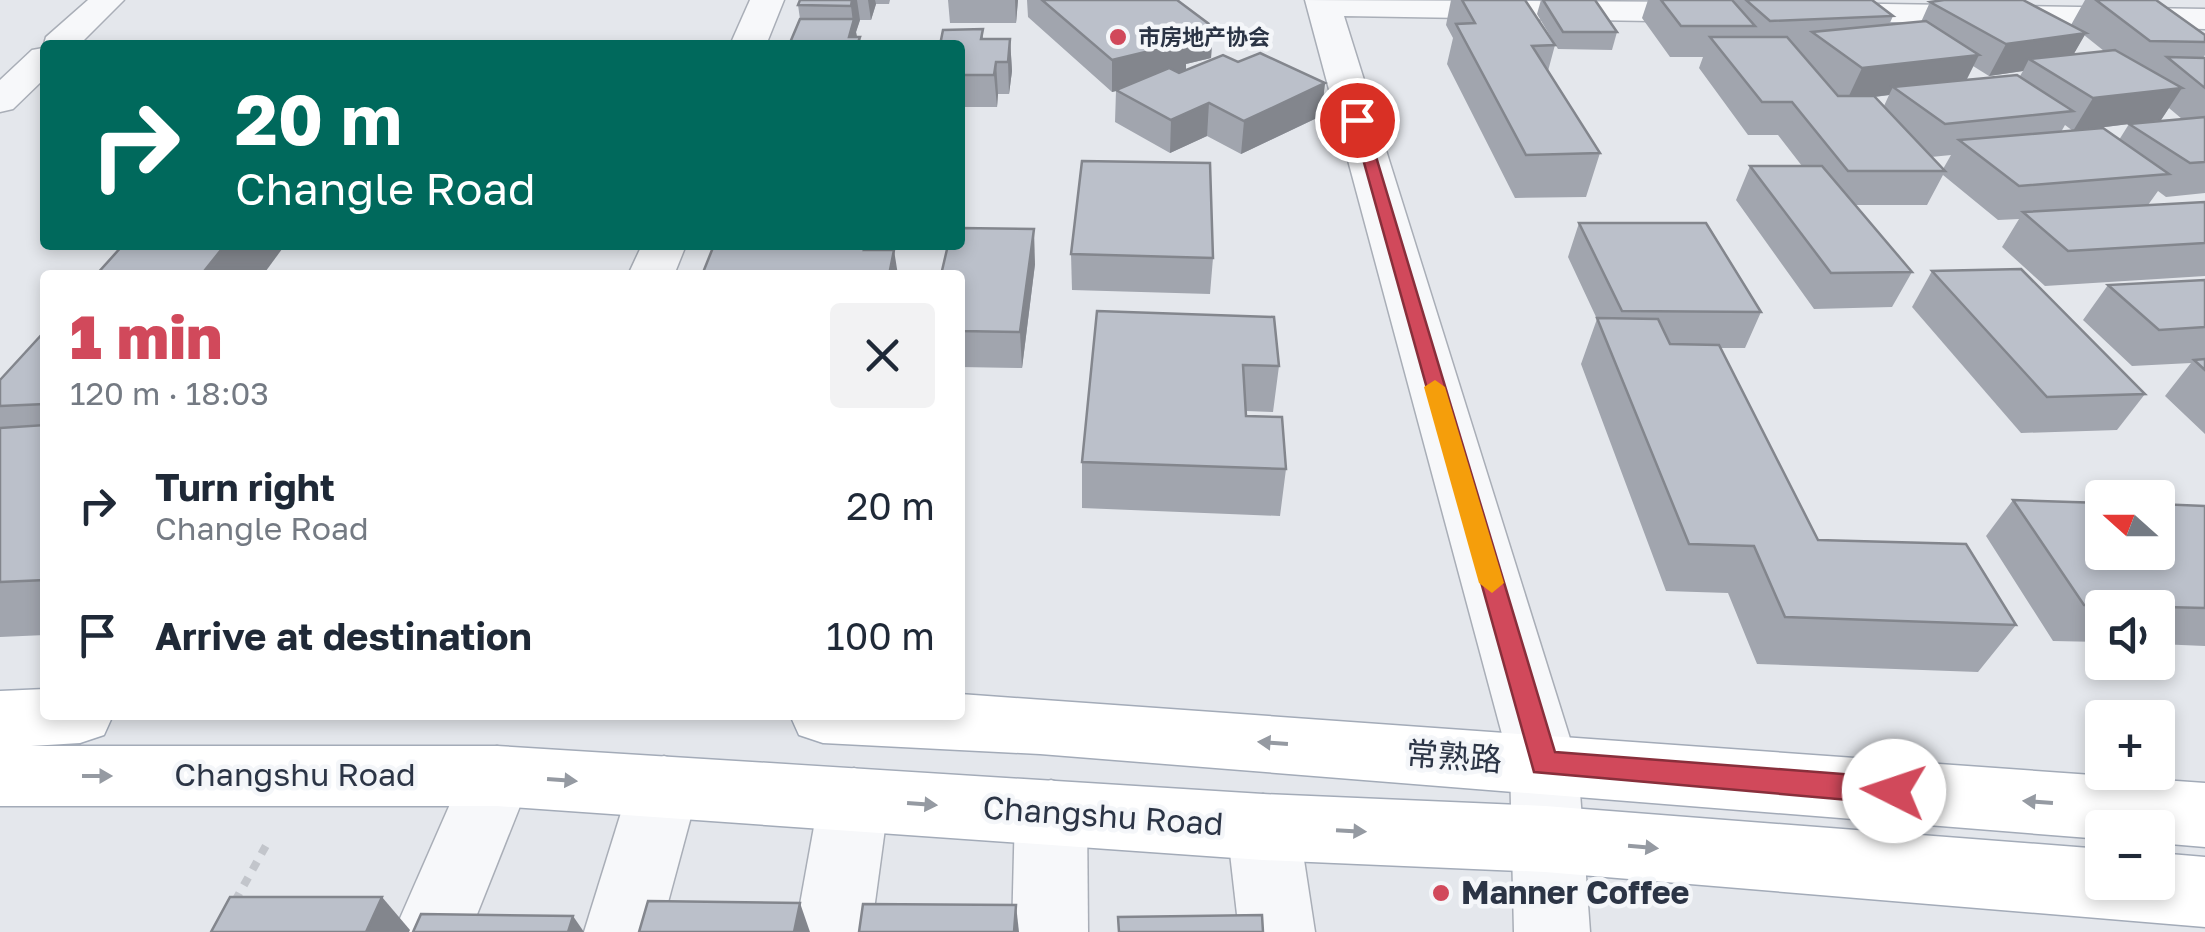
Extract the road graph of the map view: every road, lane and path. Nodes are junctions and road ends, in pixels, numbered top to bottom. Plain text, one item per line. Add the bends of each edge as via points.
1 (107, 0) edge
2 (767, 0) edge
3 (1323, 3) edge
4 (1755, 12) edge
5 (1794, 13) edge
6 (2205, 18) edge
7 (59, 40) edge
8 (750, 40) edge
9 (34, 61) edge
10 (0, 101) edge
11 (40, 717) edge
12 (0, 719) edge
13 (921, 720) edge
14 (1544, 764) junction
15 (304, 775) junction
16 (0, 776) edge
17 (496, 776) junction
18 (664, 786) junction
19 (854, 799) junction
20 (1051, 812) junction
21 (2205, 815) edge
22 (1263, 826) junction
23 (1546, 839) junction
24 (2205, 892) edge
25 (228, 914) edge
26 (432, 932) edge
27 (622, 932) edge
28 (833, 932) edge
29 (1050, 932) edge
30 (1277, 932) edge
31 (1552, 932) edge

1 - 7 street
2 - 8 street
3 - 4 street
3 - 14 street
5 - 6 street
9 - 10 street
11 - 12 main road
14 -> 13 main road, 常熟路
21 -> 14 main road, 常熟路
14 - 23 street
16 -> 15 main road, Changshu Road
15 - 17 main road, Changshu Road
15 - 25 path
17 -> 18 main road, Changshu Road
17 - 26 street
18 - 19 main road, Changshu Road
18 - 27 street
19 -> 20 main road, Changshu Road
19 - 28 street
20 - 22 main road, Changshu Road
20 - 29 street
22 -> 23 main road, Changshu Road
22 - 30 street
23 -> 24 main road, Changshu Road
23 - 31 street

